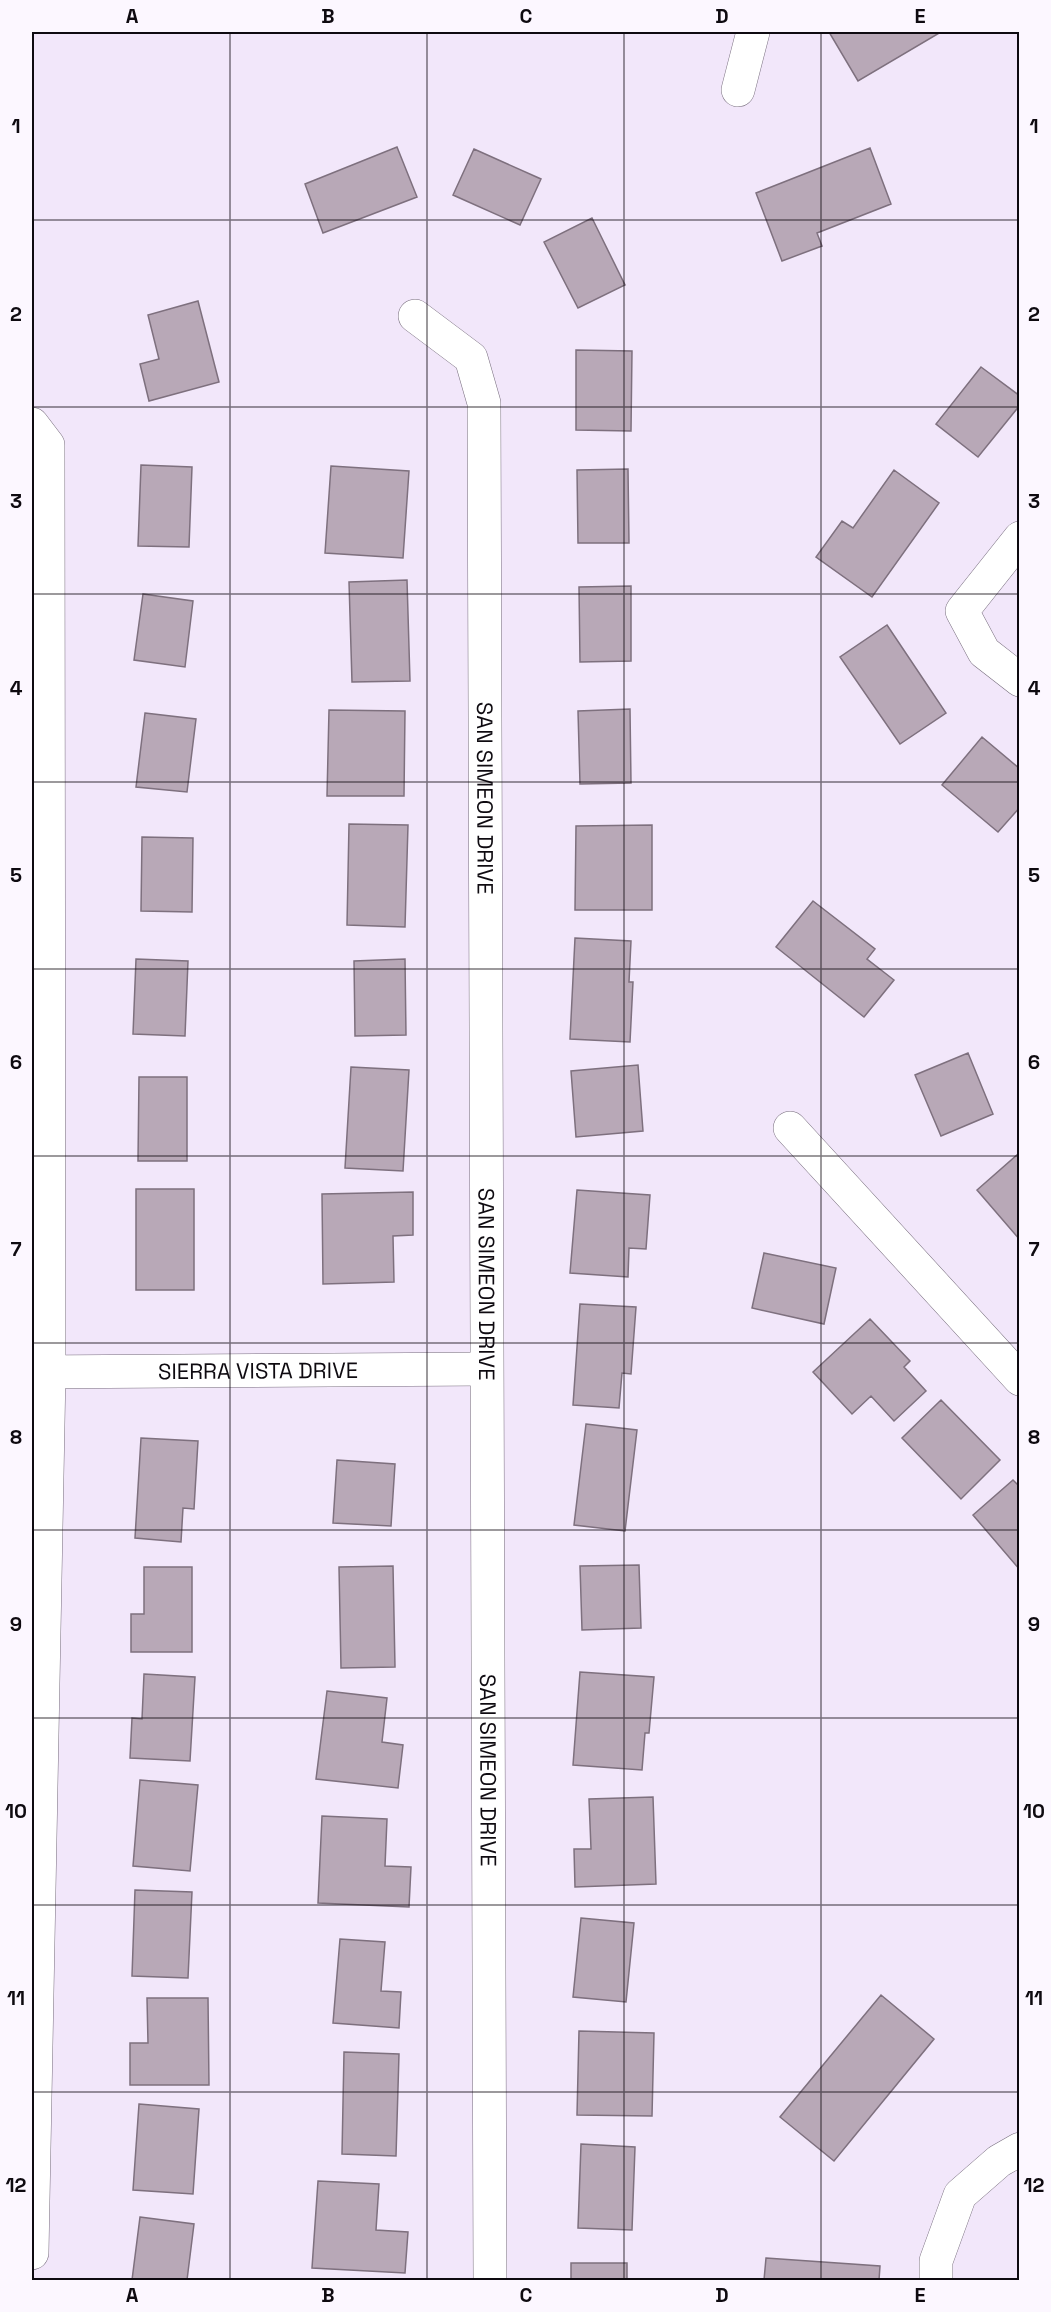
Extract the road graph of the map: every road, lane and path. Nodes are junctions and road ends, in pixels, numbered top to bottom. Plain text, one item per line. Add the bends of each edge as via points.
1 (753, 32) edge
2 (738, 90) dead end
3 (415, 316) dead end
4 (32, 424) edge
5 (1020, 538) edge
6 (1020, 680) edge
7 (790, 1128) dead end
8 (486, 1369) junction
9 (40, 1372) edge
10 (1020, 1379) edge
11 (1020, 2149) edge
12 (32, 2253) edge
13 (490, 2280) edge
14 (936, 2280) edge

1 - 2 street
3 - 8 street, SAN SIMEON DRIVE via 471,358 484,403
4 - 9 street via 48,445
5 - 6 street via 962,611 984,652
7 - 10 street
8 - 9 street, SIERRA VISTA DRIVE
8 - 13 street, SAN SIMEON DRIVE
9 - 12 street
11 - 14 street via 999,2161 960,2195 936,2261

